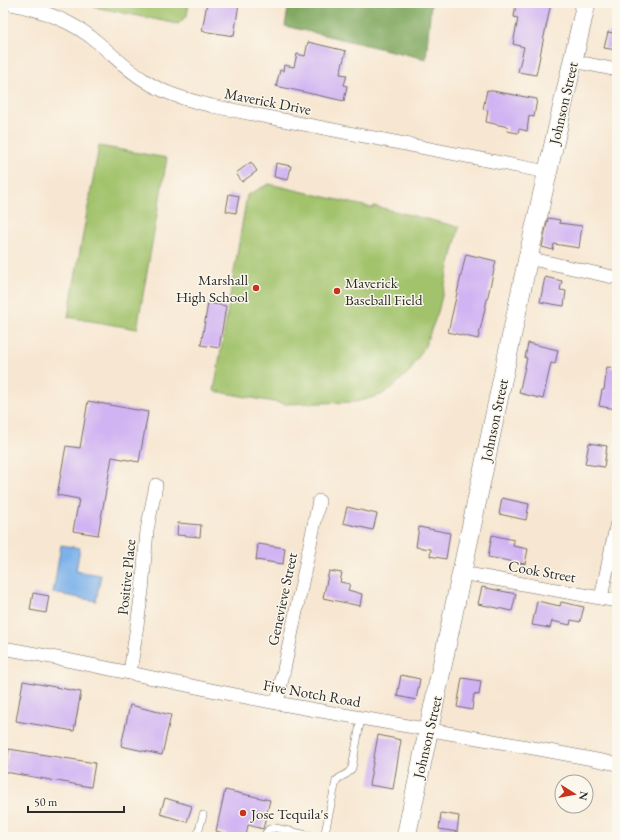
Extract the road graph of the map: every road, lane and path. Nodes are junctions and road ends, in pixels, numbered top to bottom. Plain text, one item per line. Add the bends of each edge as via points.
1 (7, 3) edge
2 (586, 3) edge
3 (573, 61) junction
4 (617, 70) edge
5 (547, 172) junction
6 (528, 258) junction
7 (617, 278) edge
8 (156, 485) dead end
9 (319, 501) dead end
10 (617, 522) edge
11 (462, 573) junction
12 (601, 598) junction
13 (617, 601) edge
14 (3, 648) edge
15 (130, 673) junction
16 (277, 703) junction
17 (361, 718) junction
18 (429, 729) junction
19 (617, 764) edge
20 (203, 815) dead end
21 (197, 837) edge
22 (263, 837) edge
23 (316, 837) edge
24 (324, 837) edge
25 (406, 837) edge

1 - 5 street, Maverick Drive via 40,11 65,22 97,41 144,81 184,99
2 - 3 street, Johnson Street
3 - 4 street
3 - 5 street, Johnson Street
5 - 6 street, Johnson Street
6 - 7 street
6 - 11 street, Johnson Street
8 - 15 street, Positive Place via 147,530 142,591
9 - 16 street, Genevieve Street
10 - 12 street
11 - 12 street, Cook Street
11 - 18 street, Johnson Street
12 - 13 street, Cook Street
14 - 15 street, Five Notch Road
15 - 16 street, Five Notch Road
16 - 17 street, Five Notch Road
17 - 18 street, Five Notch Road
17 - 24 lane via 352,768 336,781
18 - 19 street, Five Notch Road
18 - 25 street, Johnson Street
20 - 21 lane
22 - 23 lane via 269,830 276,828

